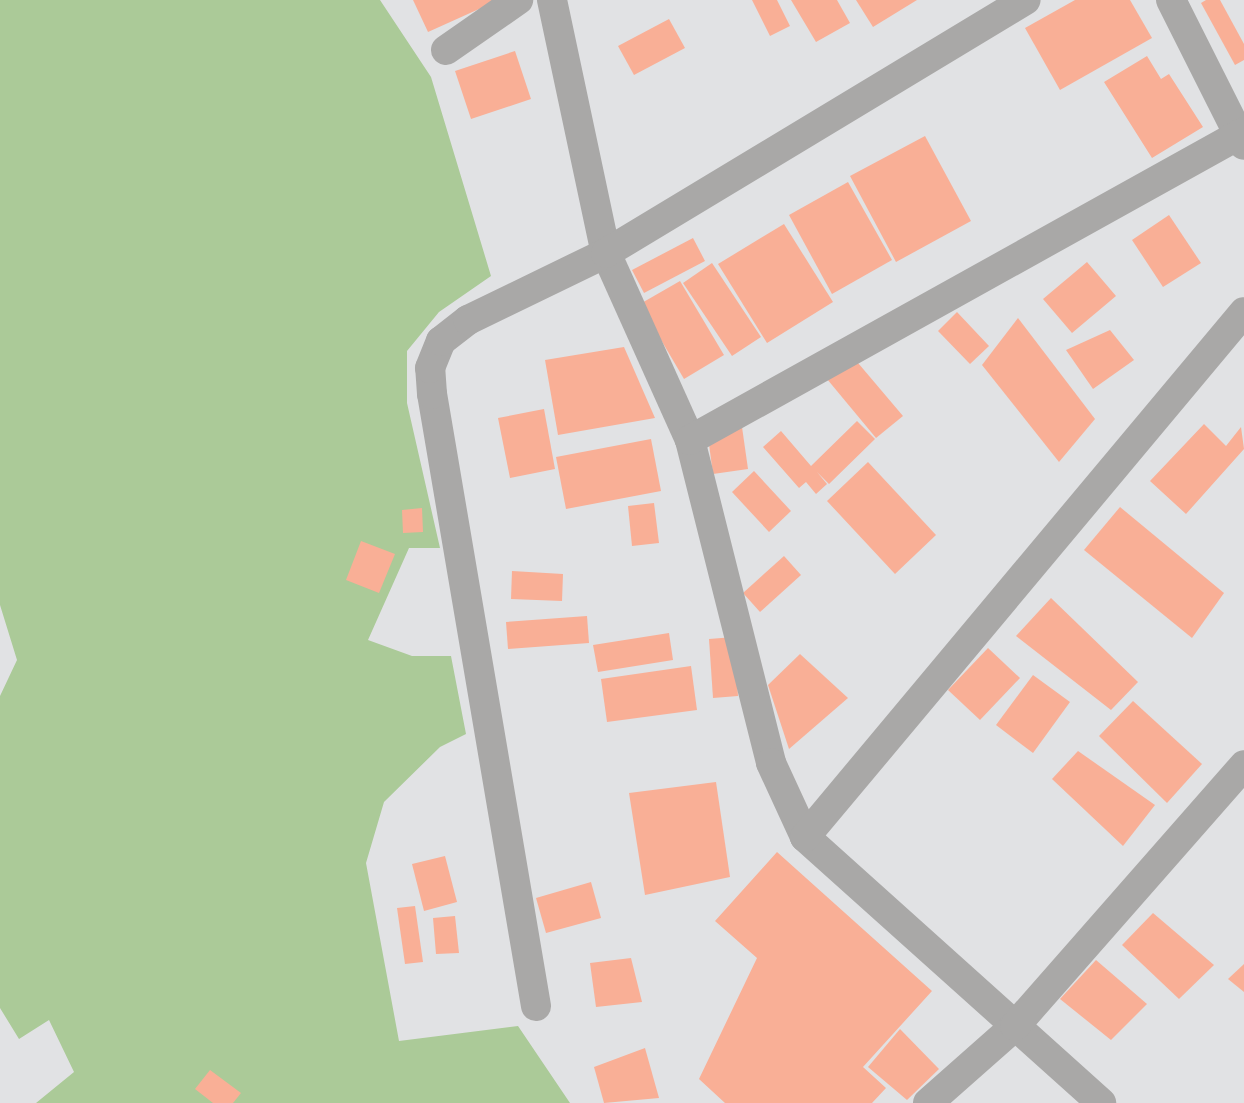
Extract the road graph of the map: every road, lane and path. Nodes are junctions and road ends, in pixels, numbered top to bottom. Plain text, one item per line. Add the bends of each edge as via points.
1 (518, 0) edge
2 (552, 0) edge
3 (1026, 0) edge
4 (1171, 0) edge
5 (446, 50) dead end
6 (1243, 137) edge
7 (606, 253) junction
8 (1244, 312) edge
9 (690, 440) junction
10 (1244, 765) edge
11 (805, 837) junction
12 (536, 1006) dead end
13 (1015, 1026) junction
14 (928, 1103) edge
15 (1101, 1103) edge

1 - 5 street
2 - 7 street
3 - 7 street
4 - 6 street
6 - 9 street
7 - 9 street
7 - 12 street via 468,320 441,341 430,368
8 - 11 street
9 - 11 street via 771,763
10 - 13 street
11 - 13 street
13 - 14 street
13 - 15 street

